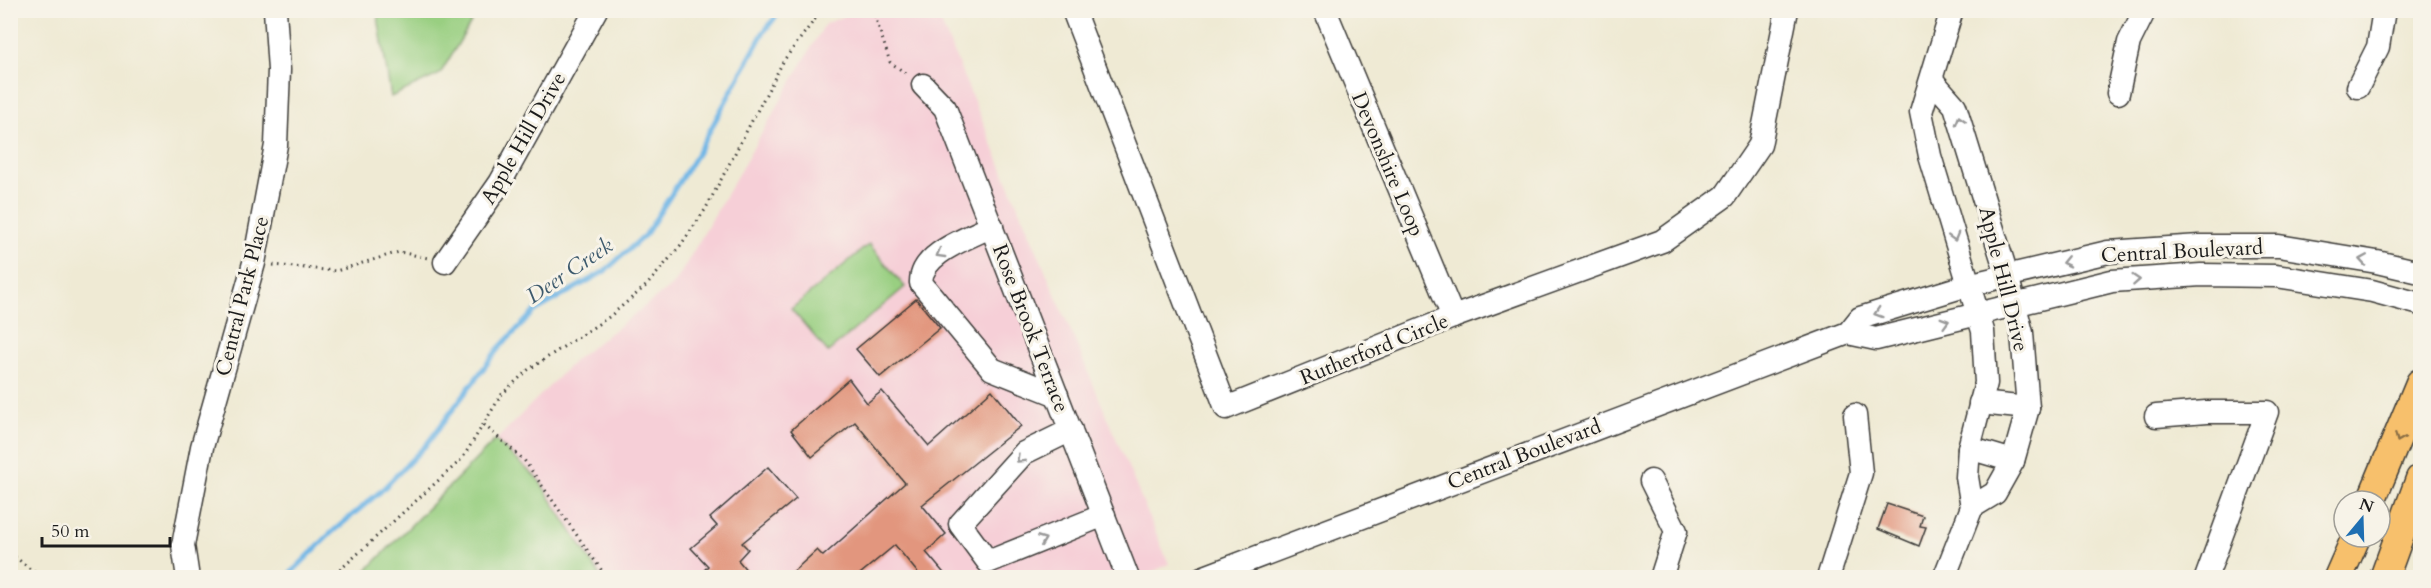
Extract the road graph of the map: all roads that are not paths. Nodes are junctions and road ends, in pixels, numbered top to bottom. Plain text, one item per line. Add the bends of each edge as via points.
1 (275, 10) edge
2 (596, 10) edge
3 (1074, 10) edge
4 (1324, 10) edge
5 (1787, 10) edge
6 (1952, 10) edge
7 (2145, 10) edge
8 (2384, 10) edge
9 (1932, 80) junction
10 (923, 85) road end
11 (2358, 87) dead end
12 (2118, 93) dead end
13 (1968, 148) junction
14 (1930, 156) junction
15 (1982, 193) junction
16 (1944, 204) junction
17 (992, 226) junction
18 (445, 262) road end
19 (2421, 272) edge
20 (2007, 275) junction
21 (1968, 285) junction
22 (2014, 303) junction
23 (2421, 303) edge
24 (1976, 314) junction
25 (1453, 317) junction
26 (1848, 333) junction
27 (2421, 383) edge
28 (1057, 395) junction
29 (1980, 404) junction
30 (2028, 408) junction
31 (1855, 415) dead end
32 (2156, 416) dead end
33 (1071, 430) junction
34 (1969, 448) junction
35 (2013, 461) junction
36 (2421, 479) edge
37 (1651, 481) dead end
38 (2376, 489) edge
39 (1972, 507) junction
40 (1104, 515) junction
41 (2351, 549) edge
42 (188, 578) edge
43 (1128, 578) edge
44 (1202, 578) edge
45 (1661, 578) edge
46 (1828, 578) edge
47 (1944, 578) edge
48 (2206, 578) edge
49 (2338, 578) edge
50 (2384, 578) edge

1 - 42 street, Central Park Place via 279,70 276,145 254,263 202,447 183,545
2 - 18 street, Apple Hill Drive via 500,183
3 - 25 street, Rutherford Circle via 1226,408
4 - 25 street, Devonshire Loop
5 - 25 street, Rutherford Circle via 1760,145 1725,196 1662,241
6 - 9 street, Apple Hill Drive
7 - 12 street via 2129,42
8 - 11 street via 2378,47
13 -> 9 street, Apple Hill Drive via 1955,106
9 - 14 street, Apple Hill Drive via 1921,112
10 - 17 street, Rose Brook Terrace via 945,108
13 - 14 street
13 - 15 street, Apple Hill Drive
14 - 16 street, Apple Hill Drive
15 - 16 street
15 - 20 street, Apple Hill Drive
16 -> 21 street, Apple Hill Drive
17 - 28 street, Rose Brook Terrace
17 -> 28 street via 933,258 924,267 921,283 992,369
19 -> 20 street, Central Boulevard via 2278,246 2200,246 2108,252
20 - 21 street, Central Boulevard
20 - 22 street, Apple Hill Drive
21 - 24 street, Apple Hill Drive
21 -> 26 street, Central Boulevard via 1860,318
22 -> 23 street, Central Boulevard via 2112,282 2201,275 2276,276
22 - 24 street, Central Boulevard
22 - 30 street, Apple Hill Drive via 2022,333
26 -> 24 street, Central Boulevard via 1876,339
24 - 29 street, Apple Hill Drive via 1983,331 1986,383
26 - 44 street, Central Boulevard
27 -> 38 main road
28 - 33 street, Rose Brook Terrace
29 - 30 street
29 - 34 street, Apple Hill Drive
30 - 35 street, Apple Hill Drive
31 - 46 street via 1861,473
32 - 48 street via 2267,412
33 - 40 street, Rose Brook Terrace
33 -> 40 street via 1024,453 960,524 988,562
34 - 35 street
34 - 39 street, Apple Hill Drive via 1967,477
35 - 39 street, Apple Hill Drive via 1995,493
36 - 50 main road
37 - 45 street via 1676,531
39 - 47 street
40 - 43 street, Rose Brook Terrace
41 - 49 main road

